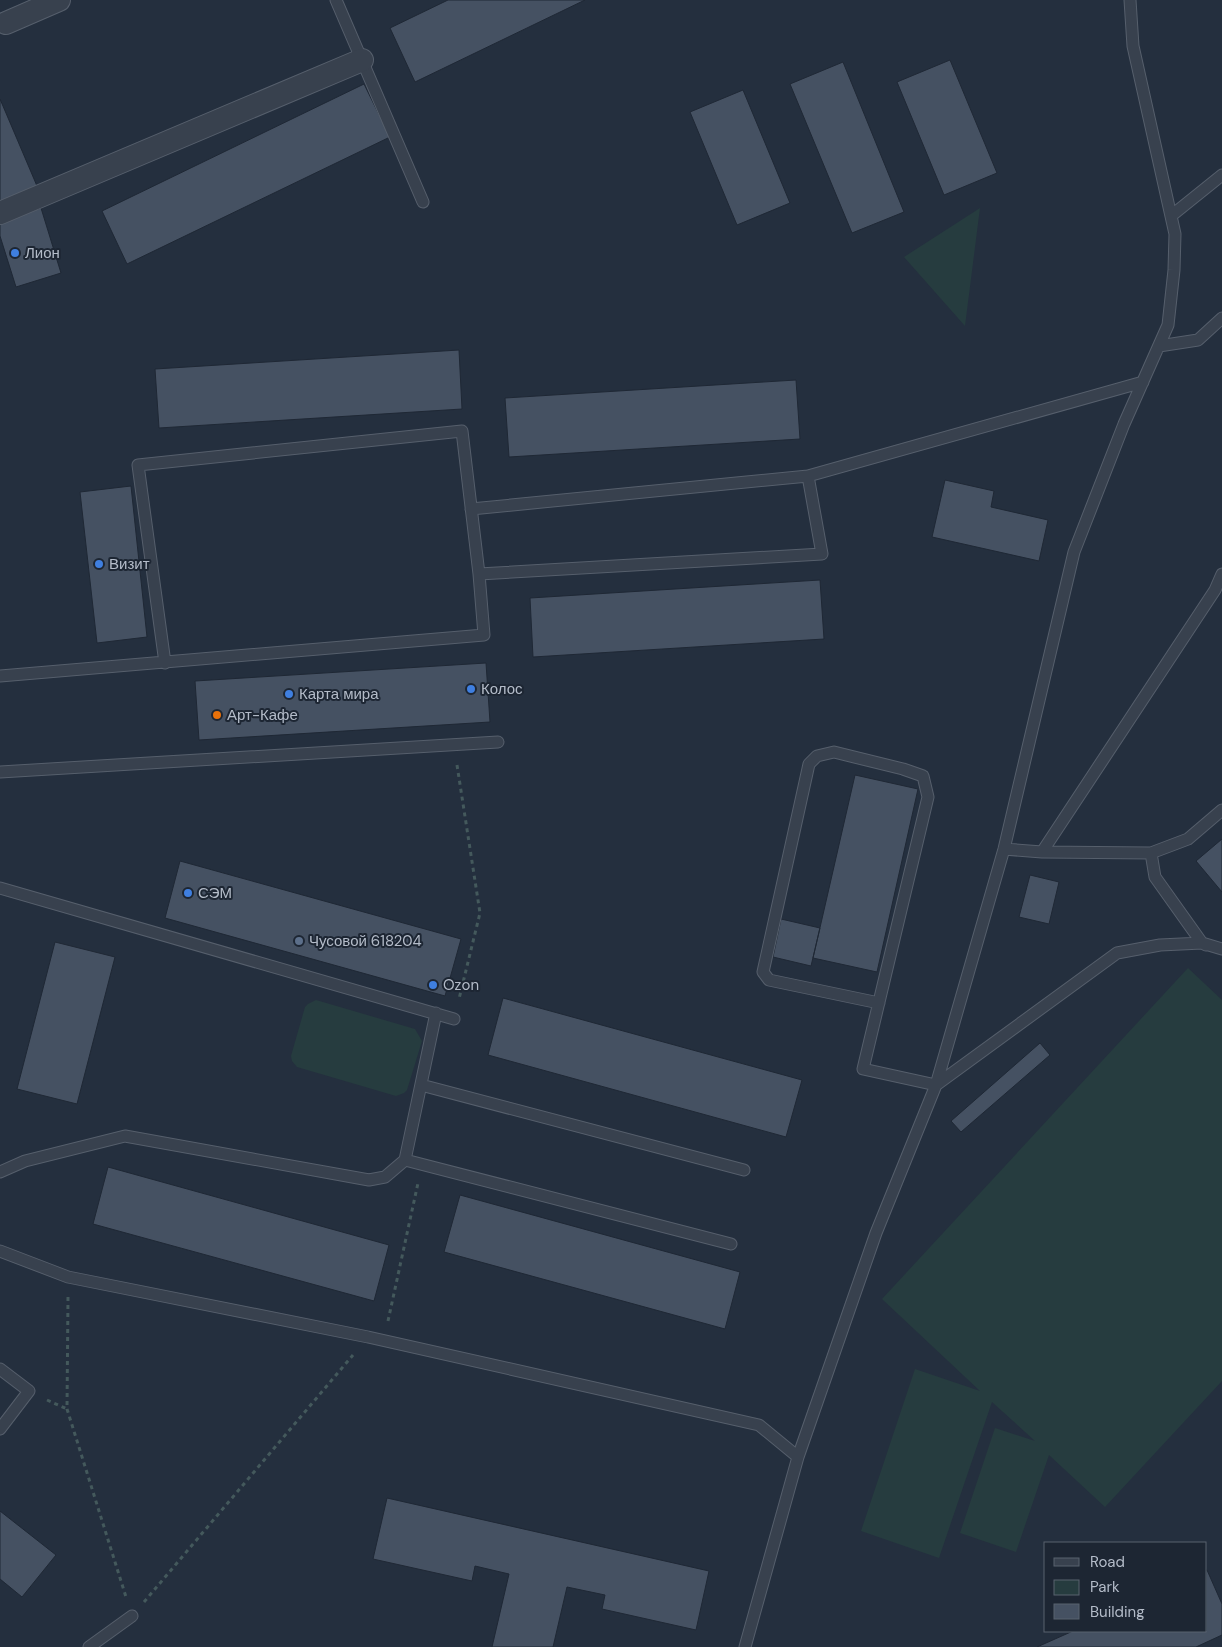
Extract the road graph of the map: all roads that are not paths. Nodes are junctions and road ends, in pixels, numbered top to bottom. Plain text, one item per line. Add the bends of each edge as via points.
1 (59, 0) edge
2 (336, 0) edge
3 (1130, 0) edge
4 (2, 20) edge
5 (362, 60) junction
6 (1222, 175) edge
7 (423, 202) dead end
8 (0, 213) edge
9 (1171, 216) junction
10 (1222, 318) edge
11 (1159, 346) junction
12 (1143, 382) junction
13 (808, 476) junction
14 (471, 509) junction
15 (479, 574) junction
16 (1222, 574) edge
17 (165, 663) junction
18 (0, 676) edge
19 (498, 742) dead end
20 (0, 772) edge
21 (1222, 810) edge
22 (1004, 849) junction
23 (1042, 852) junction
24 (1151, 853) junction
25 (0, 888) edge
26 (1202, 943) junction
27 (1222, 949) edge
28 (879, 1003) junction
29 (436, 1013) junction
30 (454, 1018) road end
31 (422, 1085) junction
32 (936, 1085) junction
33 (405, 1160) junction
34 (744, 1170) dead end
35 (0, 1172) edge
36 (731, 1244) dead end
37 (0, 1251) edge
38 (0, 1369) edge
39 (0, 1429) edge
40 (798, 1457) junction
41 (132, 1616) road end
42 (89, 1647) edge
43 (746, 1647) edge

1 - 4 street
2 - 5 lane
3 - 9 lane via 1133,46
5 - 7 lane
5 - 8 street
6 - 9 lane
9 - 11 lane via 1175,234 1174,270 1168,325
10 - 11 lane via 1198,340
11 - 12 lane
12 - 13 lane
12 - 22 lane via 1074,552
13 - 14 lane
13 - 15 lane via 822,554
14 - 15 lane
14 - 17 lane via 462,431 138,465
15 - 17 lane via 484,635
16 - 23 lane via 1215,590
17 - 18 lane
19 - 20 lane
21 - 24 lane via 1188,839
22 - 23 lane
22 - 32 lane
23 - 24 lane
24 - 26 lane via 1155,877
25 - 29 lane
26 - 27 lane
26 - 32 lane via 1160,945 1116,953
28 - 28 lane via 928,797 923,776 834,752 817,756 810,764 763,972 769,980
28 - 32 lane via 863,1069
29 - 30 lane
29 - 31 lane
31 - 33 lane
31 - 34 lane
32 - 40 lane via 876,1233
33 - 35 lane via 385,1177 368,1180 125,1136 25,1161
33 - 36 lane
37 - 40 lane via 68,1277 368,1337 759,1425
38 - 39 lane via 29,1391
40 - 43 lane
41 - 42 lane

